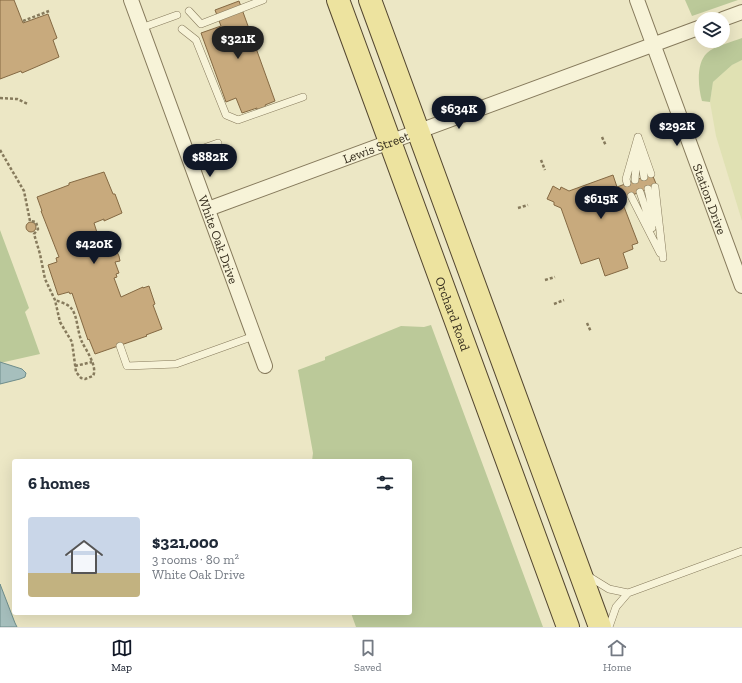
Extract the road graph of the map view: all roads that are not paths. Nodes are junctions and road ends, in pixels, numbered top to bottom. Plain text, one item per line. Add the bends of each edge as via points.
1 (131, 0) edge
2 (264, 0) edge
3 (338, 0) edge
4 (370, 0) edge
5 (637, 0) edge
6 (189, 11) dead end
7 (742, 12) edge
8 (177, 15) dead end
9 (730, 16) edge
10 (141, 28) junction
11 (182, 29) dead end
12 (694, 30) edge
13 (654, 45) junction
14 (303, 97) dead end
15 (418, 131) junction
16 (638, 137) junction
17 (389, 141) junction
18 (218, 143) dead end
19 (187, 154) junction
20 (647, 176) dead end
21 (635, 180) dead end
22 (627, 183) dead end
23 (655, 187) dead end
24 (648, 189) dead end
25 (640, 192) dead end
26 (631, 196) dead end
27 (208, 208) junction
28 (663, 258) junction
29 (742, 286) edge
30 (254, 336) junction
31 (120, 346) dead end
32 (265, 366) dead end
33 (742, 551) edge
34 (574, 556) junction
35 (628, 593) junction
36 (568, 627) edge
37 (600, 627) edge
38 (610, 627) edge

1 - 10 street, White Oak Drive
2 - 6 lane via 201,24
3 - 17 main road, Orchard Road
4 - 15 main road
5 - 13 street, Station Drive
7 - 9 street
8 - 10 lane
10 - 19 street, White Oak Drive
11 - 14 lane via 196,40 226,115 238,120
12 - 13 street, Lewis Street
13 - 15 street, Lewis Street
13 - 29 street, Station Drive
15 - 17 street, Lewis Street
15 - 34 main road
16 - 20 lane
16 - 21 lane
16 - 22 lane
17 - 27 street, Lewis Street
17 - 36 main road, Orchard Road
18 - 19 lane
19 - 27 street, White Oak Drive
23 - 28 lane
24 - 28 lane
25 - 28 lane
26 - 28 lane
27 - 30 street, White Oak Drive
30 - 31 lane via 176,364 127,366
30 - 32 street, White Oak Drive
33 - 35 lane
34 - 35 lane via 590,578 609,589
34 - 37 main road
35 - 38 lane via 616,607

